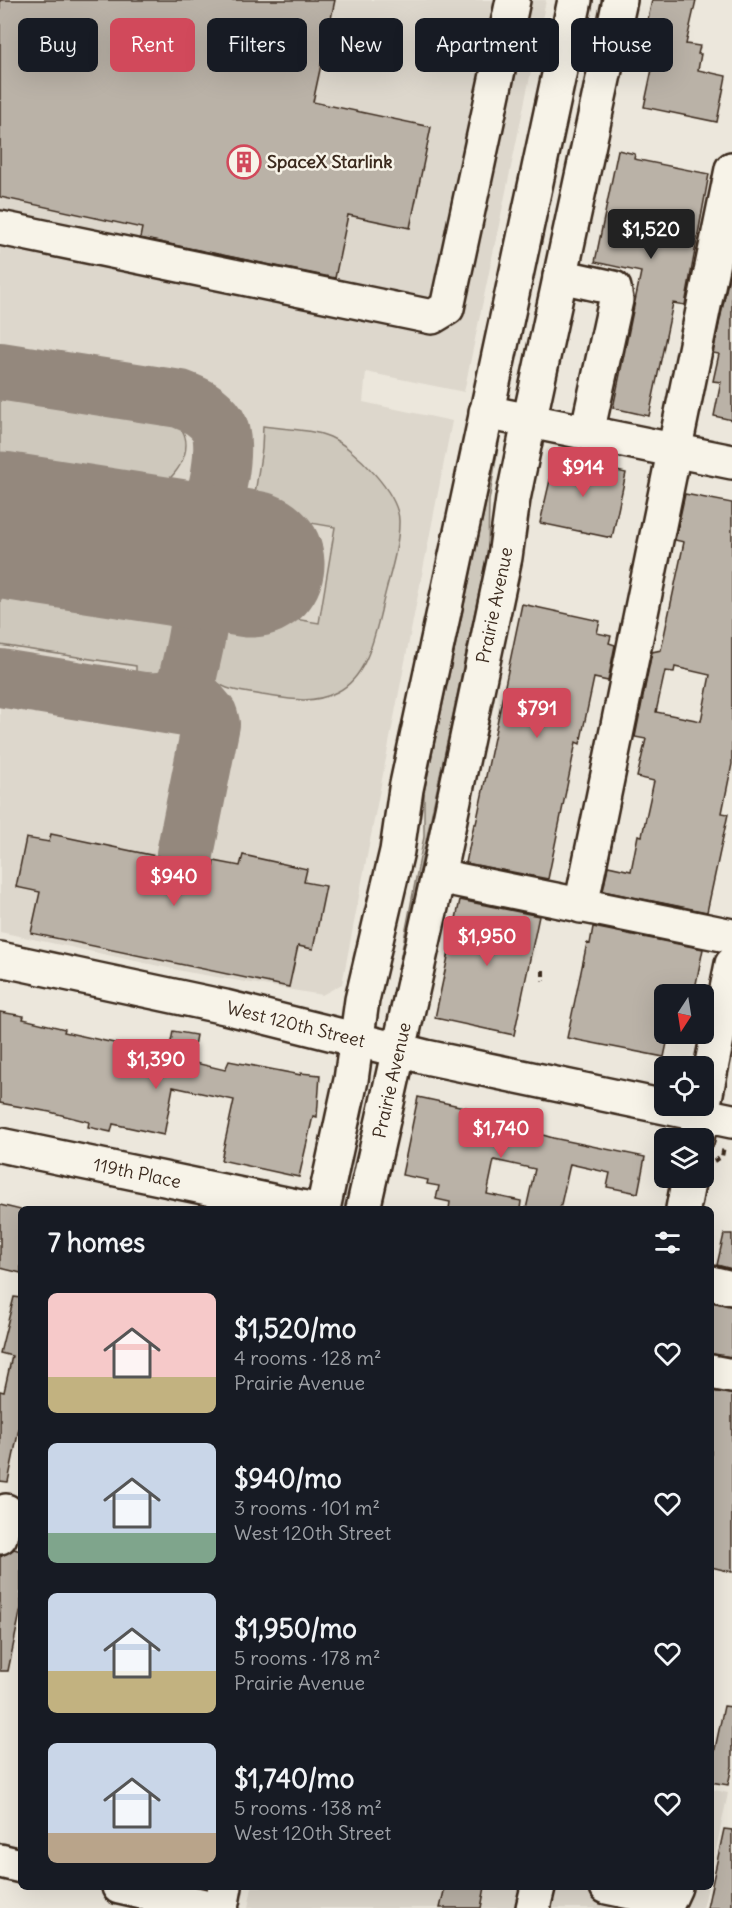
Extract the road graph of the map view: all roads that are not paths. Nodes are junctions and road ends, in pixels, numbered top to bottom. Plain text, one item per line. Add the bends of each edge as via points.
1 (513, 0) edge
2 (575, 0) edge
3 (620, 0) edge
4 (732, 169) edge
5 (0, 228) edge
6 (560, 276) junction
7 (486, 412) junction
8 (529, 422) junction
9 (587, 433) junction
10 (674, 450) junction
11 (732, 462) edge
12 (438, 876) junction
13 (580, 906) junction
14 (732, 936) edge
15 (0, 959) edge
16 (732, 964) edge
17 (359, 1039) junction
18 (399, 1048) junction
19 (710, 1125) edge
20 (0, 1145) edge
21 (687, 1188) edge
22 (295, 1206) edge
23 (324, 1206) edge
24 (364, 1206) edge
25 (683, 1206) edge
26 (714, 1284) edge
27 (732, 1288) edge
28 (714, 1373) edge
29 (732, 1376) edge
30 (0, 1861) edge
31 (18, 1865) edge
32 (135, 1890) edge
33 (224, 1890) edge
34 (537, 1890) edge
35 (621, 1890) edge
36 (674, 1890) edge
37 (176, 1898) edge
38 (214, 1908) edge
39 (220, 1908) edge
40 (533, 1908) edge

1 - 5 main road via 447,308 432,317
2 - 7 main road
3 - 6 main road, Prairie Avenue
4 - 10 main road
6 - 8 main road, Prairie Avenue
6 - 9 main road via 614,288 616,300
7 - 8 main road
7 - 17 main road via 406,789 397,851 362,1000
8 - 9 main road
8 - 12 main road, Prairie Avenue
9 - 10 main road
10 - 11 main road
10 - 13 main road
12 - 13 main road
12 - 18 main road, Prairie Avenue
13 - 14 main road
15 - 17 main road, West 120th Street
16 - 19 main road
17 - 18 main road, West 120th Street
17 - 23 main road
18 - 19 main road, West 120th Street
18 - 24 main road, Prairie Avenue
20 - 22 main road, 119th Place
21 - 25 main road
26 - 27 main road
28 - 29 main road
30 - 31 main road
32 - 37 main road
33 - 39 main road
34 - 40 main road
35 - 36 main road via 669,1900
37 - 38 main road

